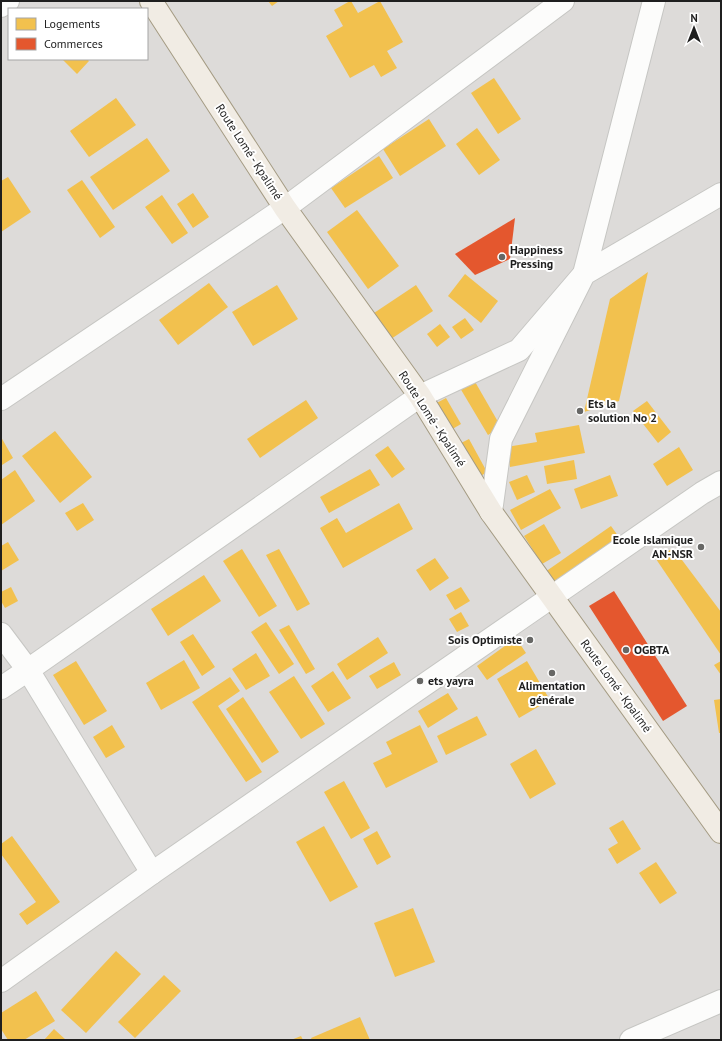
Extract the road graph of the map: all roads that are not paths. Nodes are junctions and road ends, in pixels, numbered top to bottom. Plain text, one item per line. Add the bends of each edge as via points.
1 (8, 1) edge
2 (151, 1) edge
3 (563, 1) edge
4 (654, 1) edge
5 (1, 6) edge
6 (721, 194) edge
7 (285, 208) junction
8 (584, 274) junction
9 (420, 396) junction
10 (1, 399) edge
11 (721, 482) edge
12 (491, 512) junction
13 (552, 597) junction
14 (1, 634) edge
15 (28, 670) junction
16 (1, 688) edge
17 (721, 832) edge
18 (152, 873) junction
19 (1, 981) edge
20 (721, 1001) edge
21 (631, 1040) edge

1 - 5 street
2 - 7 main road, Route Lomé - Kpalimé
3 - 7 street
4 - 8 street
6 - 8 street
7 - 9 main road, Route Lomé - Kpalimé
7 - 10 street
8 - 9 street via 519,350
8 - 12 street via 501,439
9 - 12 main road, Route Lomé - Kpalimé
9 - 15 street
11 - 13 street
12 - 13 main road, Route Lomé - Kpalimé
13 - 17 main road, Route Lomé - Kpalimé
13 - 18 street
14 - 15 street
15 - 16 street
15 - 18 street
18 - 19 street
20 - 21 street

